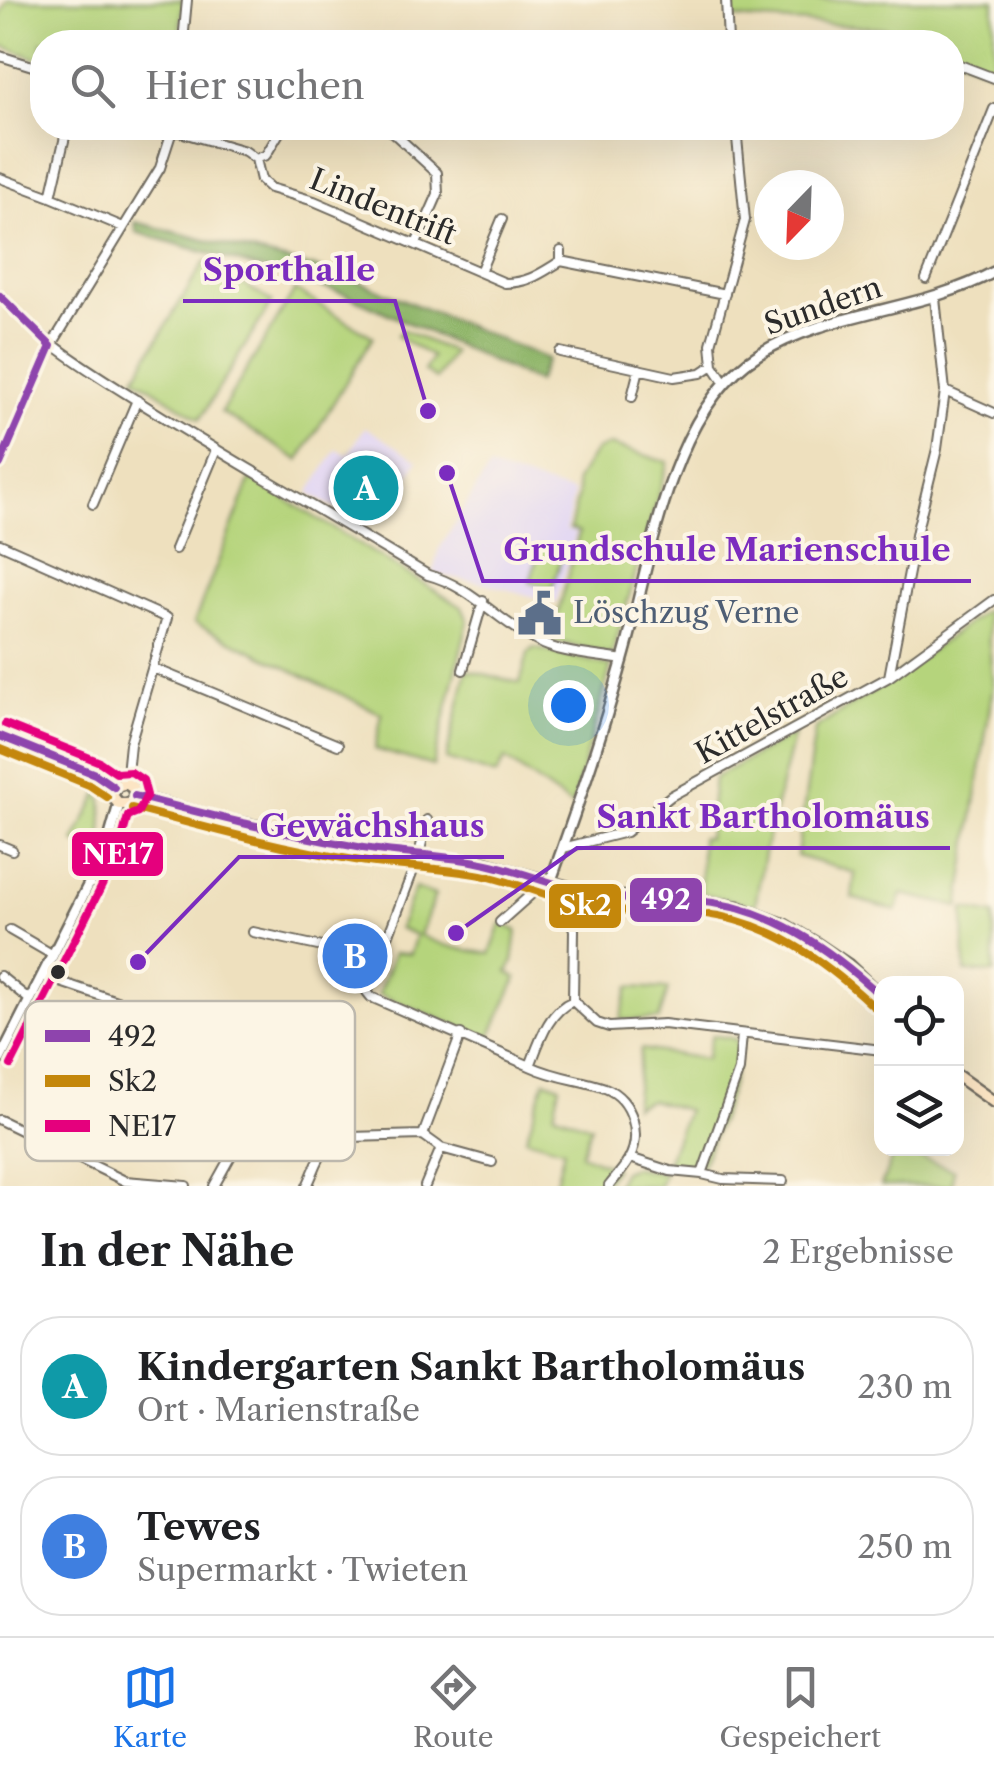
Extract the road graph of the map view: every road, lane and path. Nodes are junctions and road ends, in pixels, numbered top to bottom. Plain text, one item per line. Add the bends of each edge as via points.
1 (187, 0) edge
2 (726, 0) edge
3 (184, 30) edge
4 (727, 30) edge
5 (0, 56) edge
6 (30, 65) edge
7 (964, 67) edge
8 (994, 78) edge
9 (994, 108) edge
10 (64, 140) edge
11 (169, 140) edge
12 (209, 140) edge
13 (275, 140) edge
14 (401, 140) edge
15 (737, 140) edge
16 (256, 159) junction
17 (0, 178) edge
18 (51, 197) junction
19 (502, 219) dead end
20 (123, 227) junction
21 (416, 244) junction
22 (480, 272) junction
23 (994, 272) edge
24 (926, 279) dead end
25 (725, 294) junction
26 (0, 296) edge
27 (935, 298) junction
28 (51, 346) junction
29 (560, 352) dead end
30 (712, 365) junction
31 (639, 369) junction
32 (725, 383) junction
33 (945, 391) junction
34 (632, 397) dead end
35 (137, 400) junction
36 (994, 413) edge
37 (216, 450) junction
38 (0, 464) edge
39 (93, 504) dead end
40 (0, 544) edge
41 (175, 549) dead end
42 (994, 600) edge
43 (483, 601) junction
44 (623, 660) junction
45 (152, 668) junction
46 (464, 670) dead end
47 (889, 677) junction
48 (0, 736) edge
49 (338, 745) dead end
50 (120, 785) junction
51 (135, 796) junction
52 (119, 804) junction
53 (427, 820) dead end
54 (0, 844) edge
55 (563, 848) junction
56 (12, 850) dead end
57 (419, 855) junction
58 (550, 883) junction
59 (500, 922) dead end
60 (10, 930) dead end
61 (253, 932) dead end
62 (53, 956) junction
63 (374, 972) junction
64 (0, 976) edge
65 (42, 976) junction
66 (874, 990) edge
67 (30, 1000) joint
68 (116, 1001) edge
69 (572, 1001) junction
70 (25, 1010) edge
71 (460, 1034) junction
72 (742, 1034) junction
73 (874, 1049) edge
74 (0, 1059) edge
75 (530, 1066) junction
76 (964, 1081) edge
77 (994, 1102) edge
78 (0, 1120) edge
79 (25, 1132) edge
80 (423, 1135) junction
81 (355, 1137) edge
82 (441, 1148) junction
83 (630, 1158) junction
84 (84, 1161) edge
85 (228, 1161) edge
86 (318, 1161) edge
87 (492, 1162) dead end
88 (702, 1174) junction
89 (784, 1181) dead end
90 (186, 1186) edge
91 (214, 1186) edge
92 (306, 1186) edge
93 (425, 1186) edge
94 (609, 1186) edge

1 - 3 street
2 - 4 street
5 - 6 street
7 - 8 street
9 - 24 street
10 - 18 street
11 - 20 street
12 - 16 street, Lindentrift
13 - 16 street
14 - 21 street via 437,173 438,194
15 - 25 street via 745,220
16 - 21 street, Lindentrift via 270,188
17 - 18 street
18 - 20 street
19 - 22 street, Lindentrift
20 - 28 street
21 - 22 street, Lindentrift
22 - 25 street, Lindentrift via 521,283 561,256
23 - 27 street, Sundern
25 - 30 street
26 - 28 street
27 - 32 street, Sundern via 784,341
27 - 33 street
28 - 35 street
28 - 38 street
29 - 31 street
30 - 31 street via 674,377
30 - 32 street
31 - 34 street
32 - 44 street, Sundern via 680,454
33 - 36 street
33 - 47 street
35 - 37 street
35 - 39 street
37 - 41 street
37 - 43 street
40 - 45 street via 168,618
42 - 47 street, Kittelstraße
43 - 44 street via 540,644
43 - 46 street
44 - 55 street, Sundern
45 - 49 street
45 - 50 street
47 - 55 street, Kittelstraße via 670,796 626,832
48 - 50 main road
50 - 51 main road via 133,788
50 - 52 main road via 113,797
51 - 52 main road
51 - 57 main road via 344,845
52 - 62 street via 106,850
53 - 57 street
54 - 56 street
55 - 58 street, Sundern
57 - 58 main road via 485,863
57 - 63 street
58 - 59 street
58 - 66 main road via 599,896 700,900 757,912 814,942
58 - 69 street via 574,930
60 - 62 street
61 - 63 street via 327,948
62 - 65 street
63 - 71 street via 366,992 371,997
64 - 67 street
65 - 67 street
65 - 68 street
69 - 72 street via 609,1027 664,1024
69 - 75 street via 550,1021
70 - 74 street
71 - 75 street
71 - 80 street
72 - 73 street
72 - 88 street via 738,1070
75 - 83 street via 614,1092 634,1122
76 - 77 main road
78 - 79 street
80 - 81 street
80 - 82 street
82 - 87 street
82 - 93 street
83 - 88 street
83 - 94 street
84 - 90 street via 125,1181
85 - 91 street
86 - 92 street
88 - 89 street

